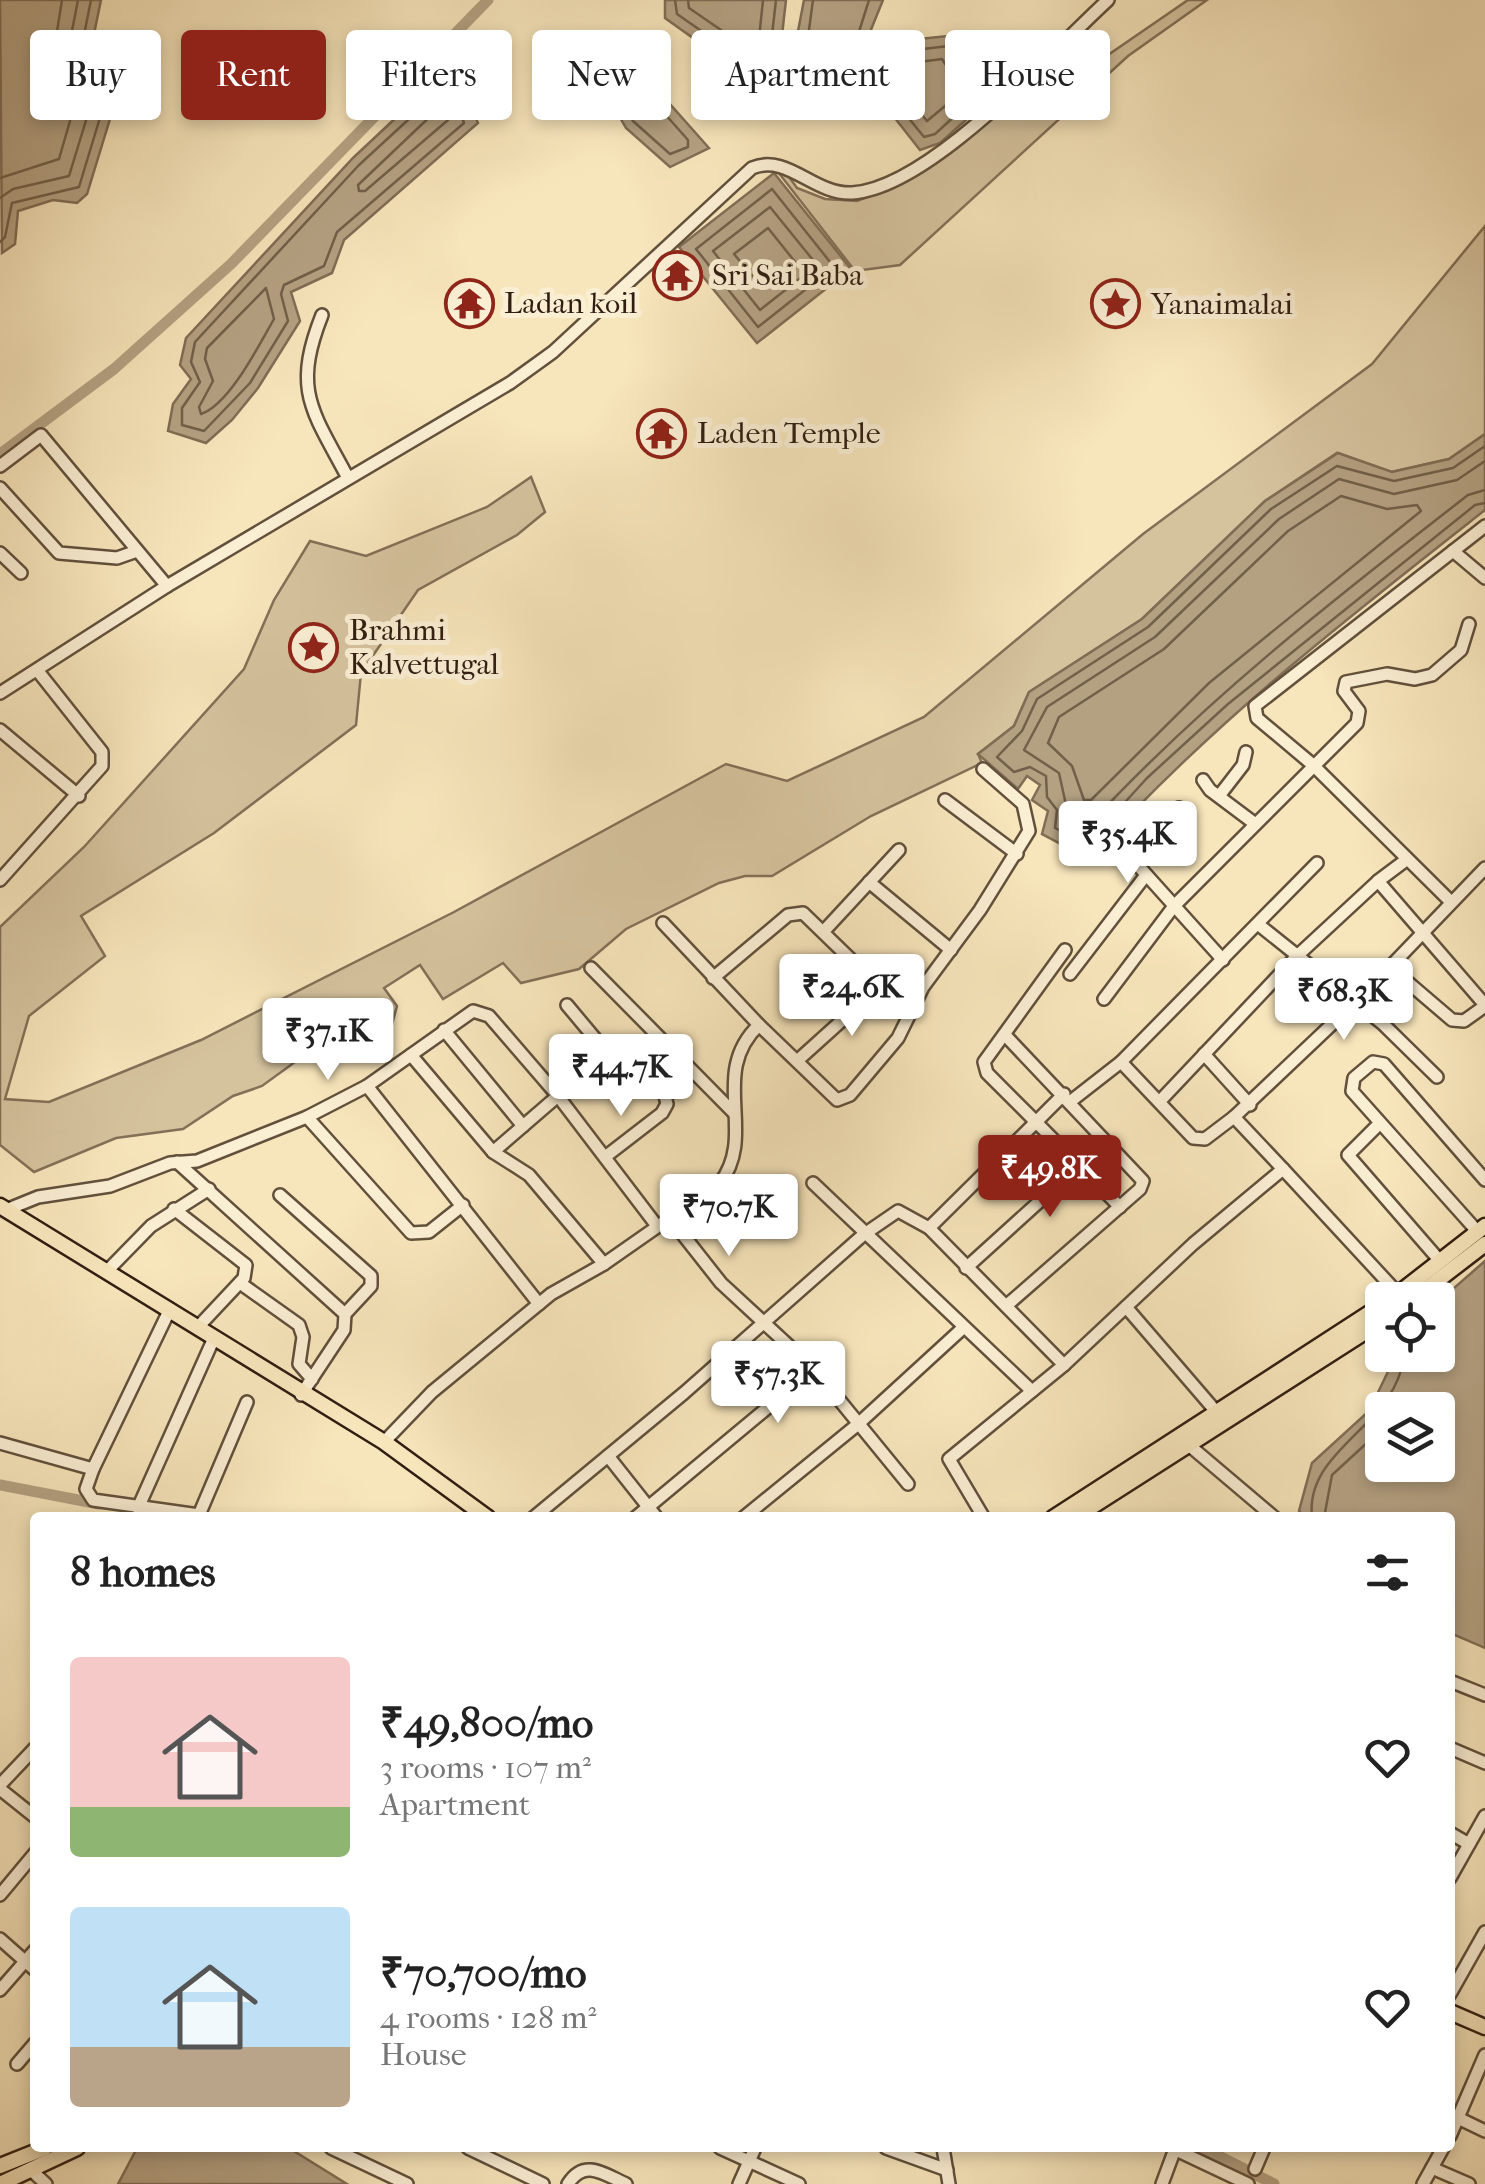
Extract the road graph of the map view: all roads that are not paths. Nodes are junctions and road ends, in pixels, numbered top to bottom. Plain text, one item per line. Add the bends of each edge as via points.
1 (1108, 0) edge
2 (322, 315) dead end
3 (0, 466) edge
4 (348, 478) junction
5 (0, 488) edge
6 (1485, 526) edge
7 (137, 552) junction
8 (1454, 552) junction
9 (0, 553) edge
10 (21, 573) dead end
11 (1485, 578) edge
12 (168, 586) junction
13 (1470, 624) dead end
14 (37, 670) junction
15 (0, 692) edge
16 (0, 730) edge
17 (1246, 752) dead end
18 (1313, 765) junction
19 (983, 769) dead end
20 (1204, 780) dead end
21 (79, 796) junction
22 (1219, 796) junction
23 (945, 800) dead end
24 (1179, 808) dead end
25 (1254, 822) junction
26 (899, 850) dead end
27 (1017, 854) junction
28 (1406, 860) junction
29 (1317, 863) dead end
30 (1485, 868) edge
31 (1146, 875) junction
32 (0, 880) edge
33 (1378, 881) junction
34 (869, 882) junction
35 (1450, 900) junction
36 (1174, 906) junction
37 (663, 923) dead end
38 (1259, 925) junction
39 (824, 931) junction
40 (1423, 934) junction
41 (951, 950) junction
42 (1065, 950) dead end
43 (1297, 956) junction
44 (1223, 960) junction
45 (591, 968) dead end
46 (1390, 968) junction
47 (1070, 974) dead end
48 (713, 978) junction
49 (879, 987) junction
50 (1104, 999) dead end
51 (1356, 1003) junction
52 (567, 1005) dead end
53 (1485, 1006) edge
54 (908, 1015) junction
55 (759, 1025) junction
56 (444, 1030) junction
57 (1005, 1035) junction
58 (608, 1054) junction
59 (1204, 1054) junction
60 (411, 1055) junction
61 (798, 1061) junction
62 (1121, 1062) junction
63 (1437, 1077) dead end
64 (367, 1086) junction
65 (558, 1096) junction
66 (1068, 1098) junction
67 (1160, 1101) junction
68 (1250, 1106) junction
69 (734, 1113) junction
70 (307, 1117) junction
71 (1234, 1117) junction
72 (1036, 1122) junction
73 (1380, 1123) junction
74 (522, 1126) junction
75 (1105, 1142) junction
76 (492, 1152) junction
77 (605, 1157) junction
78 (177, 1162) junction
79 (1080, 1165) junction
80 (1283, 1169) junction
81 (1485, 1180) edge
82 (813, 1183) dead end
83 (208, 1190) junction
84 (280, 1195) dead end
85 (462, 1206) junction
86 (1120, 1206) junction
87 (3, 1208) edge
88 (174, 1209) junction
89 (669, 1217) junction
90 (657, 1226) junction
91 (928, 1228) junction
92 (1482, 1234) edge
93 (863, 1235) junction
94 (1440, 1261) junction
95 (604, 1264) junction
96 (966, 1268) junction
97 (108, 1270) junction
98 (1386, 1282) edge
99 (1418, 1282) edge
100 (1422, 1282) edge
101 (240, 1283) junction
102 (539, 1304) junction
103 (1006, 1306) junction
104 (1126, 1307) junction
105 (170, 1309) junction
106 (345, 1314) junction
107 (1365, 1316) edge
108 (761, 1325) junction
109 (198, 1327) junction
110 (964, 1327) junction
111 (1365, 1332) edge
112 (214, 1338) junction
113 (1064, 1365) junction
114 (814, 1368) junction
115 (312, 1379) junction
116 (1032, 1390) junction
117 (302, 1395) junction
118 (247, 1402) dead end
119 (1218, 1415) junction
120 (857, 1424) junction
121 (384, 1442) junction
122 (0, 1444) edge
123 (1190, 1446) junction
124 (608, 1456) junction
125 (93, 1468) junction
126 (908, 1484) dead end
127 (138, 1508) junction
128 (179, 1512) edge
129 (200, 1512) edge
130 (480, 1512) edge
131 (540, 1512) edge
132 (652, 1512) edge
133 (750, 1512) edge
134 (980, 1512) edge
135 (1063, 1512) edge
136 (1096, 1512) edge
137 (1269, 1512) edge
138 (1455, 1682) edge
139 (1485, 1695) edge
140 (1455, 1750) edge
141 (30, 1754) edge
142 (1485, 1763) edge
143 (0, 1787) edge
144 (30, 1813) edge
145 (1485, 1816) edge
146 (1455, 1836) edge
147 (1469, 1844) junction
148 (30, 1858) edge
149 (1455, 1869) edge
150 (0, 1895) edge
151 (1485, 1932) edge
152 (0, 1939) edge
153 (30, 1966) edge
154 (1455, 1985) edge
155 (0, 1990) edge
156 (1455, 2014) edge
157 (1485, 2027) edge
158 (30, 2049) edge
159 (1485, 2055) edge
160 (18, 2064) dead end
161 (1480, 2082) edge
162 (1458, 2118) junction
163 (1455, 2125) edge
164 (1485, 2131) edge
165 (34, 2152) edge
166 (70, 2152) edge
167 (340, 2152) edge
168 (476, 2152) edge
169 (727, 2152) edge
170 (753, 2152) edge
171 (897, 2152) edge
172 (944, 2152) edge
173 (1172, 2152) edge
174 (1181, 2152) edge
175 (1262, 2152) edge
176 (1442, 2152) edge
177 (748, 2163) junction
178 (0, 2166) edge
179 (1432, 2168) junction
180 (1255, 2169) dead end
181 (947, 2170) junction
182 (32, 2171) junction
183 (0, 2184) edge
184 (46, 2184) edge
185 (407, 2184) edge
186 (543, 2184) edge
187 (568, 2184) edge
188 (626, 2184) edge
189 (739, 2184) edge
190 (799, 2184) edge
191 (949, 2184) edge
192 (1162, 2184) edge
193 (1248, 2184) edge
194 (1423, 2184) edge
195 (1469, 2184) edge

1 - 4 street via 954,143 887,183 865,192 832,192 778,164 752,168 553,352 455,419
2 - 4 street via 305,383
3 - 7 street via 41,435
4 - 12 street
5 - 7 street via 59,554 116,558
6 - 8 street
7 - 12 street
8 - 11 street
8 - 18 street via 1258,700 1257,718
9 - 10 street
12 - 14 street
13 - 18 street via 1461,650 1432,675 1346,682 1356,723
14 - 15 street
14 - 21 street via 102,752 99,772
16 - 21 street
17 - 22 street via 1244,765
18 - 25 street
18 - 28 street
19 - 27 street via 1028,815 1029,831
20 - 22 street
21 - 32 street
22 - 25 street
23 - 27 street
24 - 31 street via 1134,852
25 - 36 street
26 - 34 street
27 - 41 street
28 - 33 street
28 - 35 street
29 - 38 street
30 - 35 street
31 - 36 street
31 - 47 street
33 - 40 street
33 - 43 street
34 - 39 street
34 - 41 street
35 - 40 street
36 - 44 street
36 - 50 street
37 - 48 street
38 - 43 street
38 - 44 street
39 - 48 street via 804,913 788,914
39 - 49 street
40 - 46 street
40 - 53 street
41 - 54 street
42 - 57 street
43 - 51 street
43 - 59 street
44 - 62 street
45 - 69 street
46 - 51 street
46 - 53 street via 1452,1020 1464,1021
48 - 55 street
49 - 54 street
49 - 61 street
51 - 63 street
51 - 68 street
52 - 58 street
54 - 61 street via 890,1049 843,1100 830,1097
55 - 61 street
55 - 69 street via 736,1052
56 - 60 street
56 - 65 street via 473,1011 484,1012
56 - 74 street
57 - 66 street
57 - 72 street via 984,1066
58 - 65 street
58 - 77 street via 618,1048 632,1053 667,1104
59 - 67 street
59 - 68 street
60 - 64 street
60 - 76 street
62 - 66 street
62 - 67 street
64 - 70 street
64 - 85 street
65 - 74 street
65 - 77 street
66 - 72 street
66 - 75 street
67 - 71 street via 1199,1140
68 - 71 street
69 - 89 street via 729,1172
70 - 78 street
70 - 85 street via 410,1233 429,1232
71 - 80 street
72 - 79 street
72 - 91 street
73 - 81 street via 1352,1091 1379,1060
73 - 92 street
73 - 94 street via 1348,1156
74 - 76 street
75 - 79 street
75 - 86 street via 1143,1181
76 - 95 street via 530,1174
77 - 90 street
78 - 83 street
78 - 87 street via 110,1186
79 - 86 street
79 - 96 street
80 - 98 street
80 - 104 street
82 - 93 street
83 - 88 street
83 - 106 street
84 - 106 street via 371,1276 371,1286
85 - 102 street
86 - 103 street
87 - 97 main road
88 - 97 street
88 - 101 street via 243,1260
89 - 90 street
89 - 108 street
90 - 95 street
91 - 93 street via 898,1211
91 - 96 street
92 - 94 main road
92 - 100 main road
93 - 108 street
93 - 110 street
94 - 99 main road
95 - 102 street
96 - 103 street
97 - 105 main road
101 - 109 street
101 - 115 street via 303,1330 300,1364
102 - 121 street via 432,1392
103 - 113 street
104 - 113 street
104 - 119 street
105 - 109 main road
105 - 125 street
106 - 115 street via 344,1330
107 - 119 main road
108 - 114 street
108 - 124 street
109 - 112 main road
110 - 116 street
110 - 120 street
111 - 123 main road
112 - 117 main road
112 - 127 street
113 - 116 street
114 - 120 street
114 - 132 street
115 - 117 street
116 - 134 street via 949,1459
117 - 121 main road
118 - 129 street
119 - 135 main road
120 - 126 street
120 - 133 street
121 - 130 main road
122 - 125 street
123 - 136 main road
123 - 137 street
124 - 131 street
124 - 132 street
125 - 127 street via 90,1498
127 - 128 street
138 - 139 street
140 - 142 street
141 - 143 street
143 - 144 street
145 - 147 street
146 - 147 street
147 - 149 street
148 - 150 street
151 - 154 street
152 - 153 street
153 - 155 street
156 - 157 main road
158 - 160 street
159 - 161 street
161 - 162 street
162 - 163 street
162 - 164 street
165 - 178 main road
166 - 182 main road
167 - 185 street
168 - 186 street
169 - 177 street
170 - 177 street
171 - 181 street
172 - 181 street
173 - 192 street
174 - 193 street
175 - 180 street
176 - 179 street
177 - 189 street
177 - 190 street
179 - 194 street
179 - 195 street
181 - 191 street
182 - 183 main road
182 - 184 street
187 - 188 street via 587,2168

